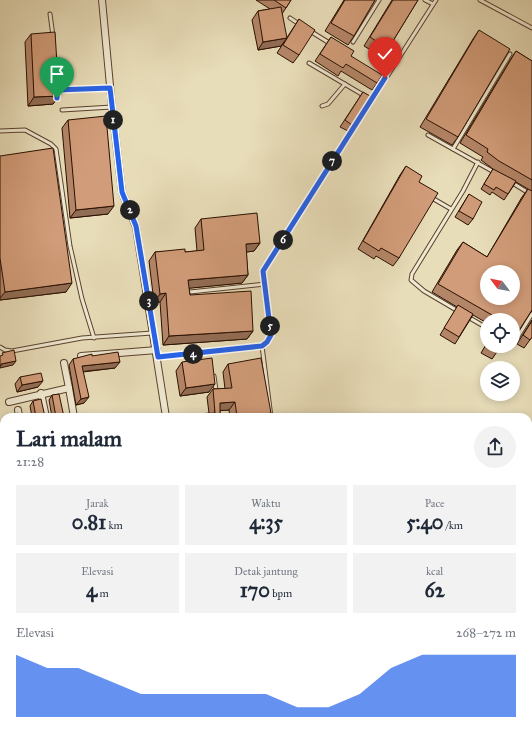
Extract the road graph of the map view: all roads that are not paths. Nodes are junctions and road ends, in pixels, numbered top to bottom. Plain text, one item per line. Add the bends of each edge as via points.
1 (102, 0) edge
2 (379, 0) edge
3 (425, 0) edge
4 (436, 0) edge
5 (480, 0) edge
6 (433, 4) junction
7 (50, 14) dead end
8 (290, 18) dead end
9 (302, 26) edge
10 (532, 28) edge
11 (309, 30) edge
12 (53, 38) edge
13 (353, 42) edge
14 (334, 46) edge
15 (510, 54) edge
16 (309, 64) dead end
17 (56, 84) edge
18 (345, 84) junction
19 (110, 88) junction
20 (57, 90) junction
21 (57, 96) edge
22 (372, 99) junction
23 (322, 106) dead end
24 (112, 107) junction
25 (62, 110) dead end
26 (0, 131) edge
27 (428, 135) dead end
28 (453, 149) junction
29 (478, 162) junction
30 (499, 175) edge
31 (506, 179) edge
32 (532, 195) edge
33 (428, 196) edge
34 (451, 209) junction
35 (265, 284) junction
36 (190, 292) edge
37 (532, 314) edge
38 (480, 324) edge
39 (154, 333) junction
40 (520, 334) edge
41 (94, 338) junction
42 (262, 346) junction
43 (0, 347) edge
44 (156, 350) junction
45 (204, 352) junction
46 (81, 356) edge
47 (158, 357) junction
48 (205, 357) edge
49 (64, 363) dead end
50 (213, 370) edge
51 (68, 388) junction
52 (216, 390) edge
53 (41, 393) junction
54 (9, 402) dead end
55 (18, 410) dead end
56 (18, 413) edge
57 (45, 413) edge
58 (73, 413) edge
59 (165, 413) edge
60 (271, 413) edge

1 - 19 street
2 - 13 lane
3 - 6 lane
4 - 6 lane
5 - 10 lane
6 - 22 lane
7 - 12 lane
8 - 9 lane
11 - 14 lane
15 - 28 lane
16 - 18 lane
17 - 20 lane
18 - 22 lane
18 - 23 lane via 328,104
19 - 20 lane
19 - 24 street
20 - 21 lane
22 - 35 lane via 263,271
24 - 25 lane
24 - 39 street via 122,192 136,226
26 - 41 lane via 25,130 52,144 56,149 70,246
27 - 28 lane
28 - 29 lane
29 - 30 lane
29 - 34 lane
31 - 32 lane
33 - 34 lane
34 - 38 lane via 412,274 411,280 424,291
35 - 36 lane
35 - 42 lane via 271,335
37 - 40 lane
39 - 41 lane
39 - 44 street
41 - 43 lane via 12,351
42 - 45 lane
42 - 60 lane
44 - 46 street
44 - 47 street
45 - 47 lane
45 - 48 lane
47 - 59 street
49 - 51 street
50 - 52 lane
51 - 53 street
51 - 58 street
53 - 54 street
53 - 57 street
55 - 56 street

